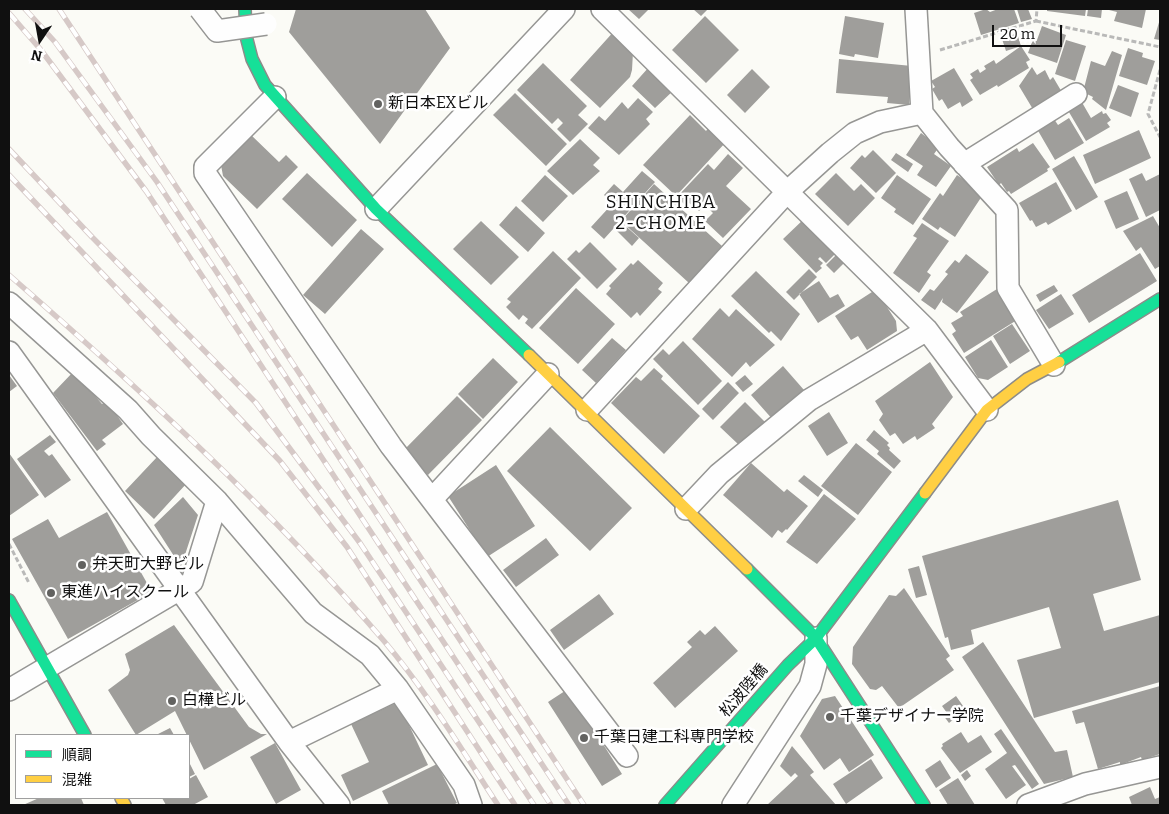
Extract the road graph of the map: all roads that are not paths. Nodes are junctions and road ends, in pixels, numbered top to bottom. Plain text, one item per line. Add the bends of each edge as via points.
1 (200, 9) edge
2 (245, 9) edge
3 (564, 9) edge
4 (602, 9) edge
5 (916, 9) edge
6 (266, 24) dead end
7 (1076, 94) dead end
8 (275, 96) junction
9 (922, 113) junction
10 (964, 164) junction
11 (787, 192) junction
12 (376, 210) junction
13 (1160, 299) edge
14 (9, 303) edge
15 (927, 330) junction
16 (9, 352) edge
17 (1054, 365) junction
18 (548, 374) junction
19 (587, 410) junction
20 (987, 410) junction
21 (433, 498) junction
22 (217, 501) junction
23 (686, 509) junction
24 (179, 589) junction
25 (9, 600) edge
26 (816, 638) junction
27 (47, 667) junction
28 (398, 689) junction
29 (9, 690) edge
30 (84, 734) edge
31 (290, 742) junction
32 (628, 756) dead end
33 (1160, 768) edge
34 (339, 805) edge
35 (471, 805) edge
36 (665, 805) edge
37 (733, 805) edge
38 (924, 805) edge
39 (1028, 805) edge

1 - 6 street, bridge via 217,31
2 - 8 street via 246,36 252,59 265,85
3 - 12 street
4 - 11 street
5 - 9 street
7 - 10 street
8 - 12 street
8 - 21 street via 205,167 205,172 391,446
9 - 10 street
9 - 11 street via 880,122 856,133
10 - 17 street via 1007,210 1008,288
11 - 15 street
11 - 19 street
12 - 18 street
13 - 17 street, 松波陸橋
14 - 22 street via 128,410
15 - 20 street
15 - 23 street via 808,400 719,474
16 - 24 street
17 - 20 street, 松波陸橋 via 1027,379
18 - 19 street
18 - 21 street
19 - 23 street
20 - 26 street, 松波陸橋
21 - 32 street
22 - 24 street via 192,582
22 - 28 street via 313,613 370,655
23 - 26 street
24 - 27 street
24 - 31 street
25 - 27 street
26 - 36 street, 松波陸橋 via 788,665
26 - 37 street via 816,664 810,686
26 - 38 street
27 - 29 street
27 - 30 street
28 - 31 street
28 - 35 street via 464,785
31 - 34 street
33 - 39 street via 1085,784

